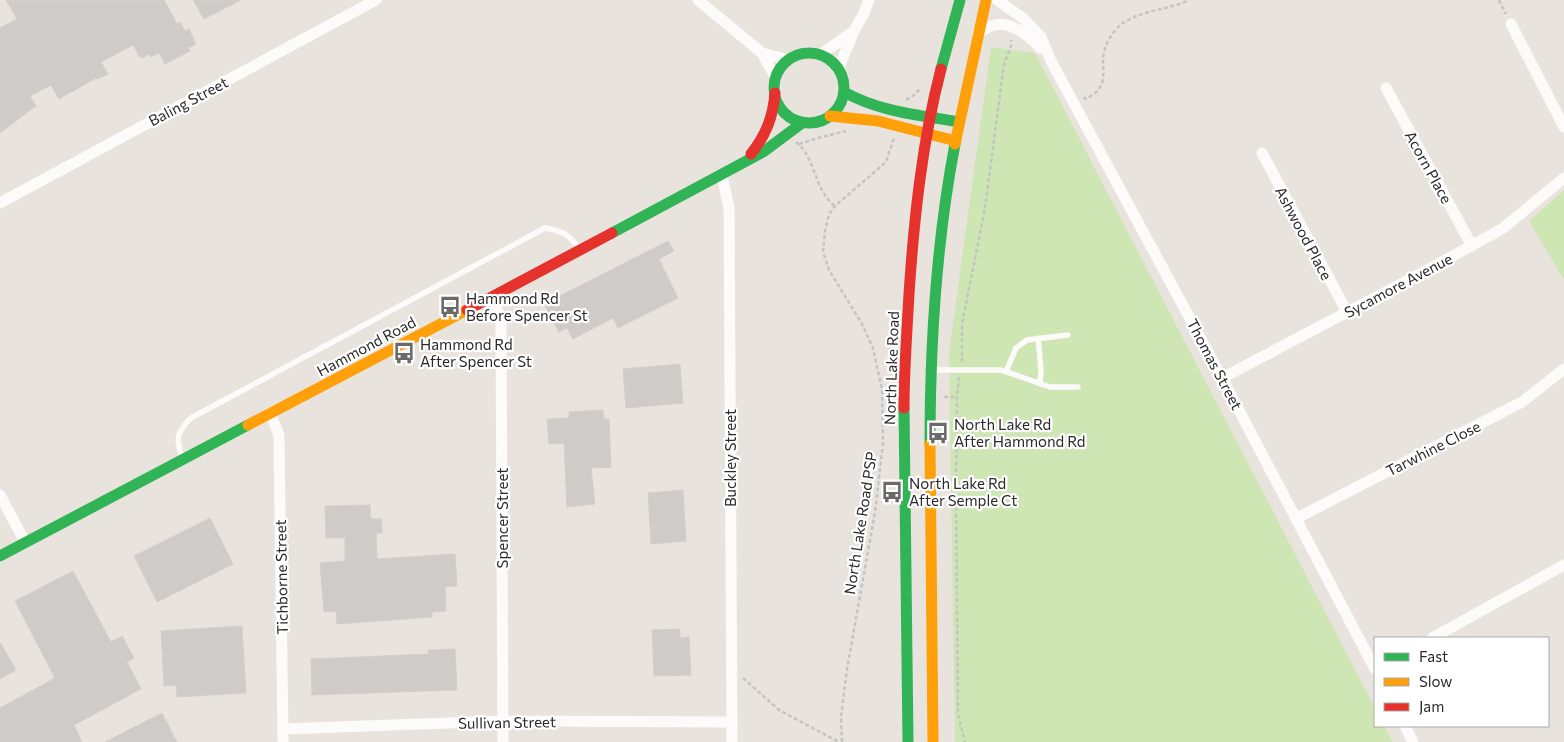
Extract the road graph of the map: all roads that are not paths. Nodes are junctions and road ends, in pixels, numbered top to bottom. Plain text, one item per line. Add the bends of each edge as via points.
1 (376, 0) edge
2 (698, 0) edge
3 (869, 0) edge
4 (960, 0) edge
5 (986, 0) edge
6 (997, 0) edge
7 (1512, 24) road end
8 (854, 31) junction
9 (978, 33) junction
10 (762, 53) junction
11 (820, 55) junction
12 (788, 60) junction
13 (1050, 61) junction
14 (838, 70) junction
15 (776, 79) junction
16 (1386, 88) dead end
17 (844, 92) junction
18 (775, 93) junction
19 (830, 116) junction
20 (931, 117) junction
21 (802, 122) junction
22 (959, 122) junction
23 (1564, 127) edge
24 (928, 134) junction
25 (956, 141) junction
26 (1262, 153) dead end
27 (745, 160) junction
28 (722, 176) junction
29 (1564, 178) edge
30 (0, 203) edge
31 (1472, 246) junction
32 (580, 250) junction
33 (492, 296) junction
34 (1347, 312) junction
35 (1068, 335) dead end
36 (1038, 338) junction
37 (1564, 369) edge
38 (931, 370) junction
39 (1006, 372) junction
40 (1222, 378) junction
41 (1040, 384) junction
42 (1078, 386) dead end
43 (270, 413) junction
44 (182, 460) junction
45 (0, 495) edge
46 (1297, 518) junction
47 (25, 542) junction
48 (0, 556) edge
49 (1564, 564) edge
50 (1434, 637) edge
51 (1374, 667) edge
52 (503, 721) junction
53 (732, 722) junction
54 (1406, 727) edge
55 (283, 729) junction
56 (283, 742) edge
57 (503, 742) edge
58 (732, 742) edge
59 (908, 742) edge
60 (933, 742) edge
61 (1413, 742) edge

1 - 30 street, Baling Street
2 - 10 street
3 - 8 street
4 - 20 main road, North Lake Road
5 - 9 main road
6 - 13 street, Thomas Street via 1023,18 1041,37
7 - 23 street
8 - 11 street
8 - 14 street
9 - 13 street, Thomas Street via 1001,23 1012,25 1034,40
9 - 22 main road
10 - 12 street
10 - 15 street
11 - 12 main road via 798,55
11 - 14 main road
12 - 15 main road
13 - 40 street, Thomas Street
14 - 17 main road
15 - 18 main road
16 - 31 street, Acorn Place
17 - 19 main road via 842,101
17 - 20 main road via 872,106
18 - 21 main road via 784,112
18 - 27 main road, Hammond Road via 771,122 765,136
19 - 21 main road via 817,122
19 - 24 main road via 850,116
20 - 22 main road
20 - 24 main road, North Lake Road
21 - 27 main road, Hammond Road via 763,152
22 - 25 main road
24 - 25 main road
24 - 59 main road, North Lake Road via 912,235 906,341
25 - 38 main road via 940,238
26 - 34 street, Ashwood Place
27 - 28 main road, Hammond Road
28 - 32 main road, Hammond Road
28 - 53 street, Buckley Street via 728,208
29 - 31 street, Sycamore Avenue via 1502,229
31 - 34 street, Sycamore Avenue
32 - 33 main road, Hammond Road
32 - 44 lane via 571,237 545,228 191,418 180,428 177,440
33 - 43 main road, Hammond Road
33 - 52 street, Spencer Street via 501,325
34 - 40 street, Sycamore Avenue
35 - 36 lane
36 - 39 lane via 1027,340 1016,348
36 - 41 lane
37 - 46 street, Tarwhine Close via 1522,402
38 - 39 lane
38 - 60 main road
39 - 41 lane
40 - 46 street, Thomas Street
41 - 42 lane
43 - 44 main road, Hammond Road
43 - 55 street, Tichborne Street via 280,435
44 - 47 main road, Hammond Road
45 - 47 street
46 - 51 street, Thomas Street
47 - 48 main road, Hammond Road
49 - 50 street
52 - 53 street, Sullivan Street
52 - 55 street, Sullivan Street
52 - 57 street, Spencer Street
53 - 58 street, Buckley Street
54 - 61 street
55 - 56 street, Tichborne Street

